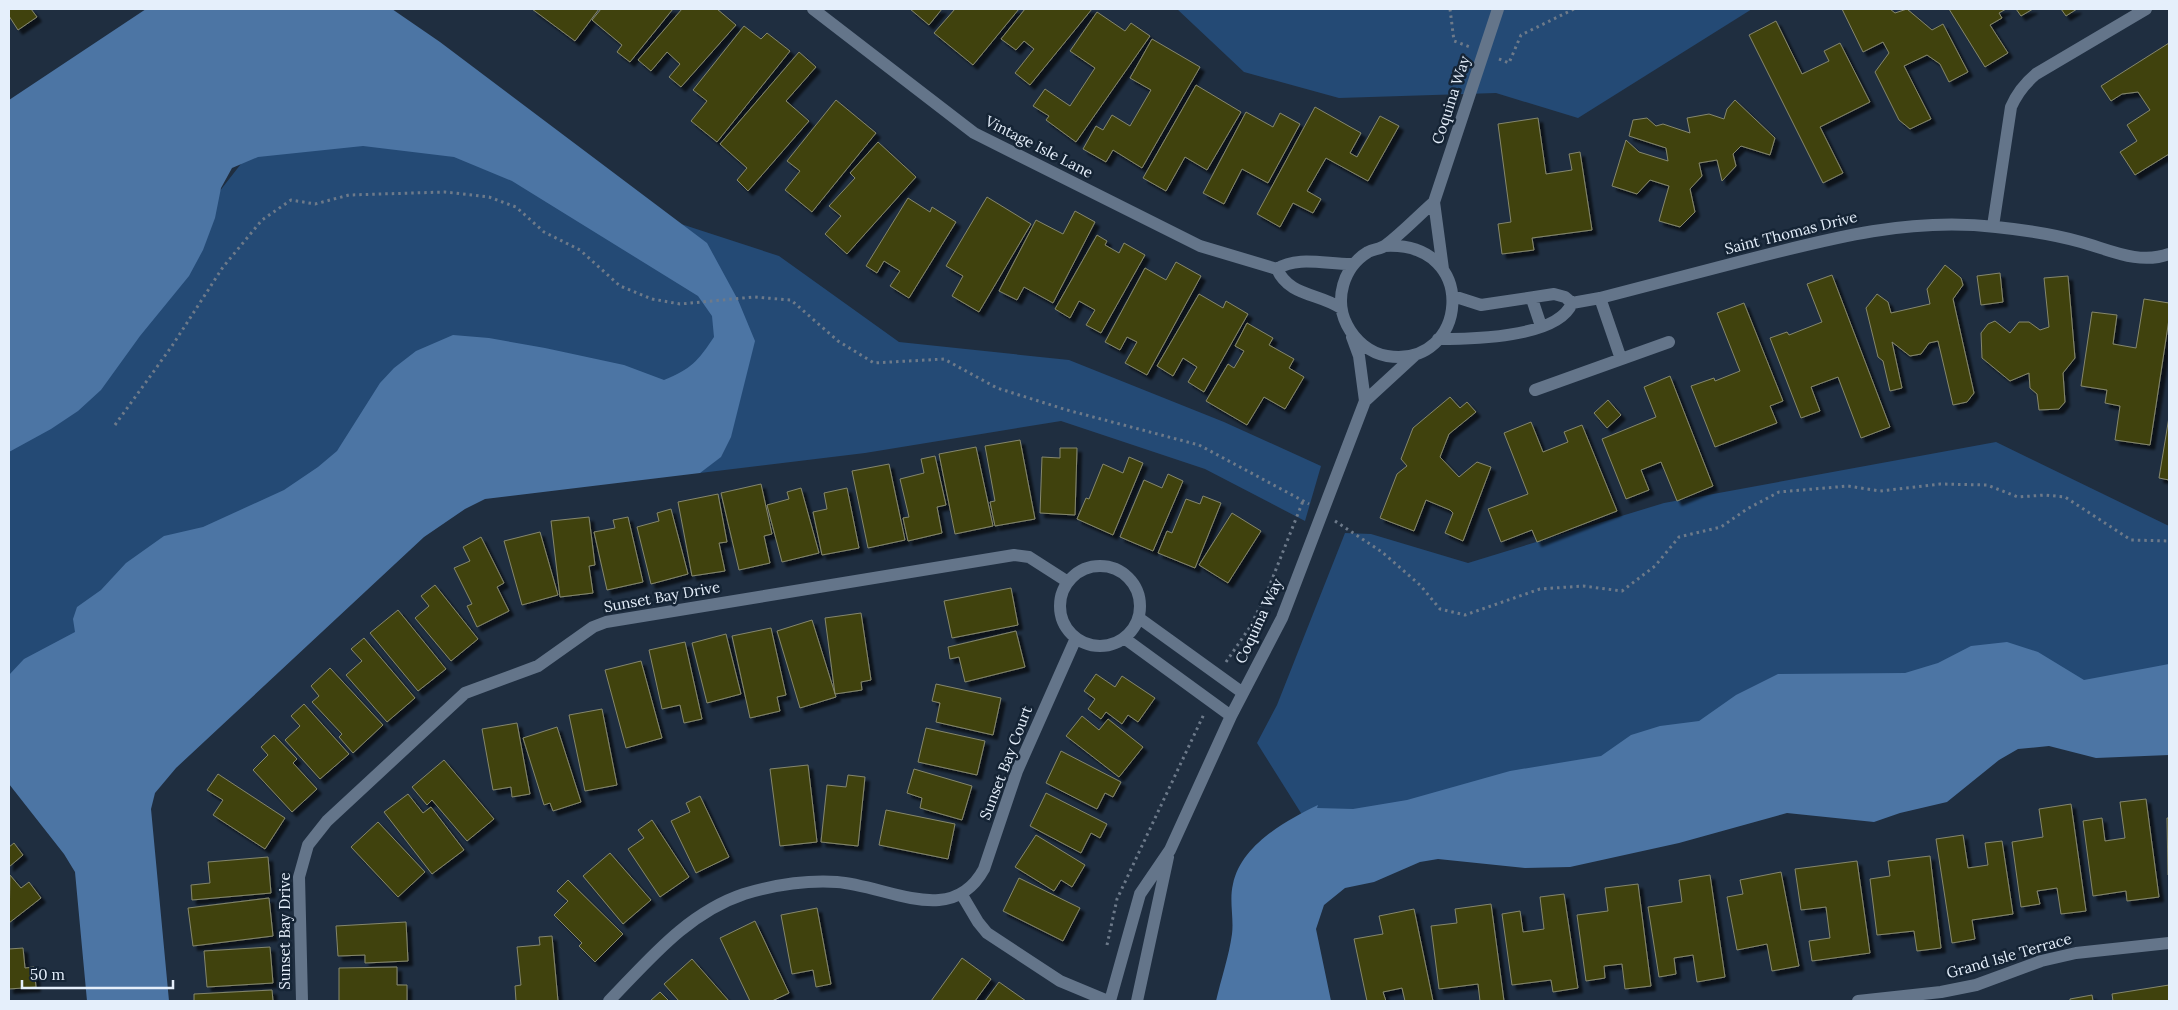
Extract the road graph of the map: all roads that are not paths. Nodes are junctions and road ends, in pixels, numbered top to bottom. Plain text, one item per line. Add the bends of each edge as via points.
1 (813, 9) edge
2 (1498, 9) edge
3 (2146, 9) edge
4 (1434, 202) junction
5 (1992, 226) junction
6 (1384, 246) junction
7 (2169, 254) edge
8 (1354, 264) junction
9 (1277, 269) junction
10 (1443, 269) junction
11 (1453, 296) junction
12 (1600, 298) junction
13 (1532, 299) junction
14 (1572, 303) junction
15 (1341, 308) junction
16 (1541, 326) junction
17 (1350, 333) junction
18 (1438, 339) junction
19 (1669, 342) dead end
20 (1415, 354) junction
21 (1621, 359) junction
22 (1535, 390) dead end
23 (1365, 401) junction
24 (1068, 582) junction
25 (1139, 618) junction
26 (1076, 638) junction
27 (1124, 638) junction
28 (1243, 693) junction
29 (1230, 716) junction
30 (1170, 850) junction
31 (962, 895) junction
32 (2169, 943) edge
33 (302, 1001) edge
34 (609, 1001) edge
35 (1109, 1001) edge
36 (1137, 1001) edge
37 (1858, 1001) edge

1 - 9 street, Vintage Isle Lane via 974,133 1200,246
2 - 4 street, Coquina Way
3 - 5 street via 2036,74 2017,94 2011,108
4 - 6 street
4 - 10 street, Coquina Way
5 - 7 street, Saint Thomas Drive via 2072,240 2131,257
5 - 12 street, Saint Thomas Drive via 1941,224 1834,237
6 - 8 street
6 - 10 street via 1401,245 1417,249 1432,257
8 - 9 street via 1332,265 1302,260 1285,263
8 - 15 street via 1343,285
9 - 15 street via 1282,281
10 - 11 street
11 - 13 street, Saint Thomas Drive via 1481,305
11 - 18 street via 1447,326
12 - 14 street, Saint Thomas Drive
12 - 21 street
13 - 14 street, Saint Thomas Drive via 1554,294
13 - 16 street
14 - 16 street via 1562,318
15 - 17 street
16 - 18 street via 1518,334
17 - 20 street via 1363,346 1379,354 1397,357
17 - 23 street, Coquina Way via 1359,356
18 - 20 street
19 - 21 street
20 - 23 street, Coquina Way
21 - 22 street
23 - 28 street, Coquina Way via 1282,618
24 - 25 street via 1083,569 1096,565 1122,572 1132,580 1138,592 1141,604
24 - 26 street via 1060,601 1061,615 1066,628
24 - 33 street, Sunset Bay Drive via 1029,557 1014,555 606,622 593,627 538,666 465,693 327,821 308,846 299,877
25 - 27 street via 1134,629
25 - 28 street
26 - 27 street via 1100,646
26 - 31 street, Sunset Bay Court via 1017,771 984,868 977,882
27 - 29 street
28 - 29 street, Coquina Way
29 - 30 street, Coquina Way
30 - 35 street, Coquina Way via 1140,894
30 - 36 street, Coquina Way
31 - 34 street via 942,902 853,884 805,882 773,886 742,895 692,921 667,941
31 - 35 street via 987,933 1060,981
32 - 37 street, Grand Isle Terrace via 2076,953 2041,961 1967,987

